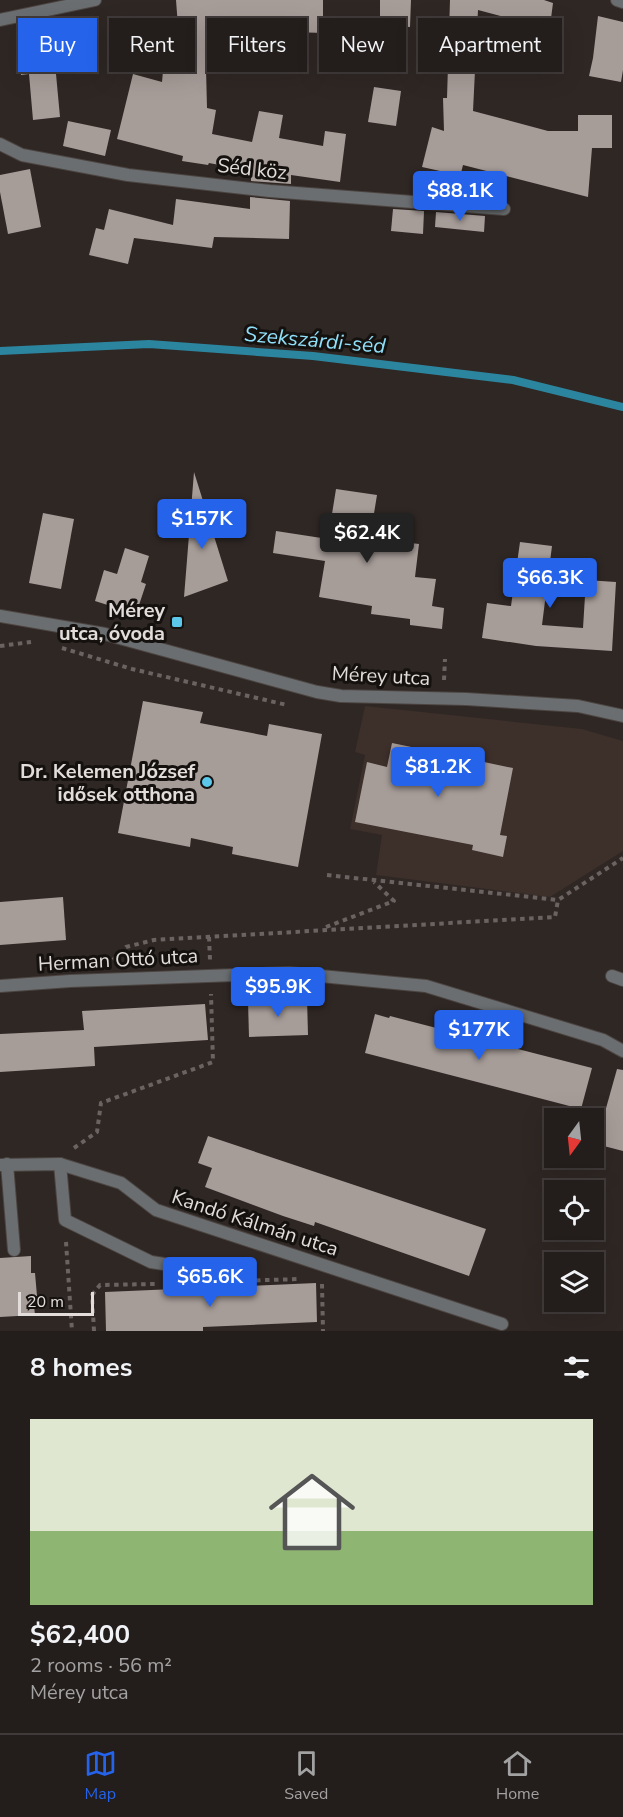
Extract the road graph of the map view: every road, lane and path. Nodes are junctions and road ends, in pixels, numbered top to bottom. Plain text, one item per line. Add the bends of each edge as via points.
1 (95, 0) edge
2 (617, 0) edge
3 (623, 2) edge
4 (0, 20) edge
5 (0, 144) edge
6 (504, 209) dead end
7 (1, 616) edge
8 (37, 641) dead end
9 (0, 646) edge
10 (61, 648) dead end
11 (445, 658) dead end
12 (444, 686) dead end
13 (294, 706) dead end
14 (623, 716) edge
15 (623, 858) edge
16 (327, 875) dead end
17 (373, 881) junction
18 (558, 900) junction
19 (323, 929) junction
20 (209, 937) junction
21 (210, 975) junction
22 (104, 980) junction
23 (0, 986) edge
24 (623, 1051) edge
25 (60, 1164) junction
26 (4, 1165) edge
27 (65, 1220) junction
28 (14, 1250) dead end
29 (227, 1266) dead end
30 (310, 1278) dead end
31 (322, 1278) dead end
32 (228, 1281) dead end
33 (158, 1284) dead end
34 (502, 1324) dead end
35 (72, 1331) edge
36 (94, 1331) edge
37 (323, 1331) edge

1 - 4 street
2 - 3 street
5 - 6 street, Séd köz via 22,155 128,175 270,191
7 - 14 street, Mérey utca via 105,634 341,696 578,706
8 - 9 path
10 - 13 path via 252,699
11 - 12 path
15 - 18 path
16 - 17 path
17 - 18 path
17 - 19 path via 394,901
18 - 19 path via 555,917
19 - 20 path
20 - 21 path
20 - 22 path via 154,939 126,947 112,961
21 - 22 street, Herman Ottó utca
21 - 24 street, Herman Ottó utca via 289,973 426,987 603,1040
21 - 25 path via 213,1062 101,1103 97,1132 63,1155
22 - 23 street, Herman Ottó utca
25 - 26 street, Kandó Kálmán utca
25 - 27 street
25 - 34 street, Kandó Kálmán utca via 121,1184 156,1210
26 - 28 street
27 - 29 street via 151,1262
27 - 35 path
30 - 32 path
31 - 37 path
33 - 36 path via 100,1285 92,1295

